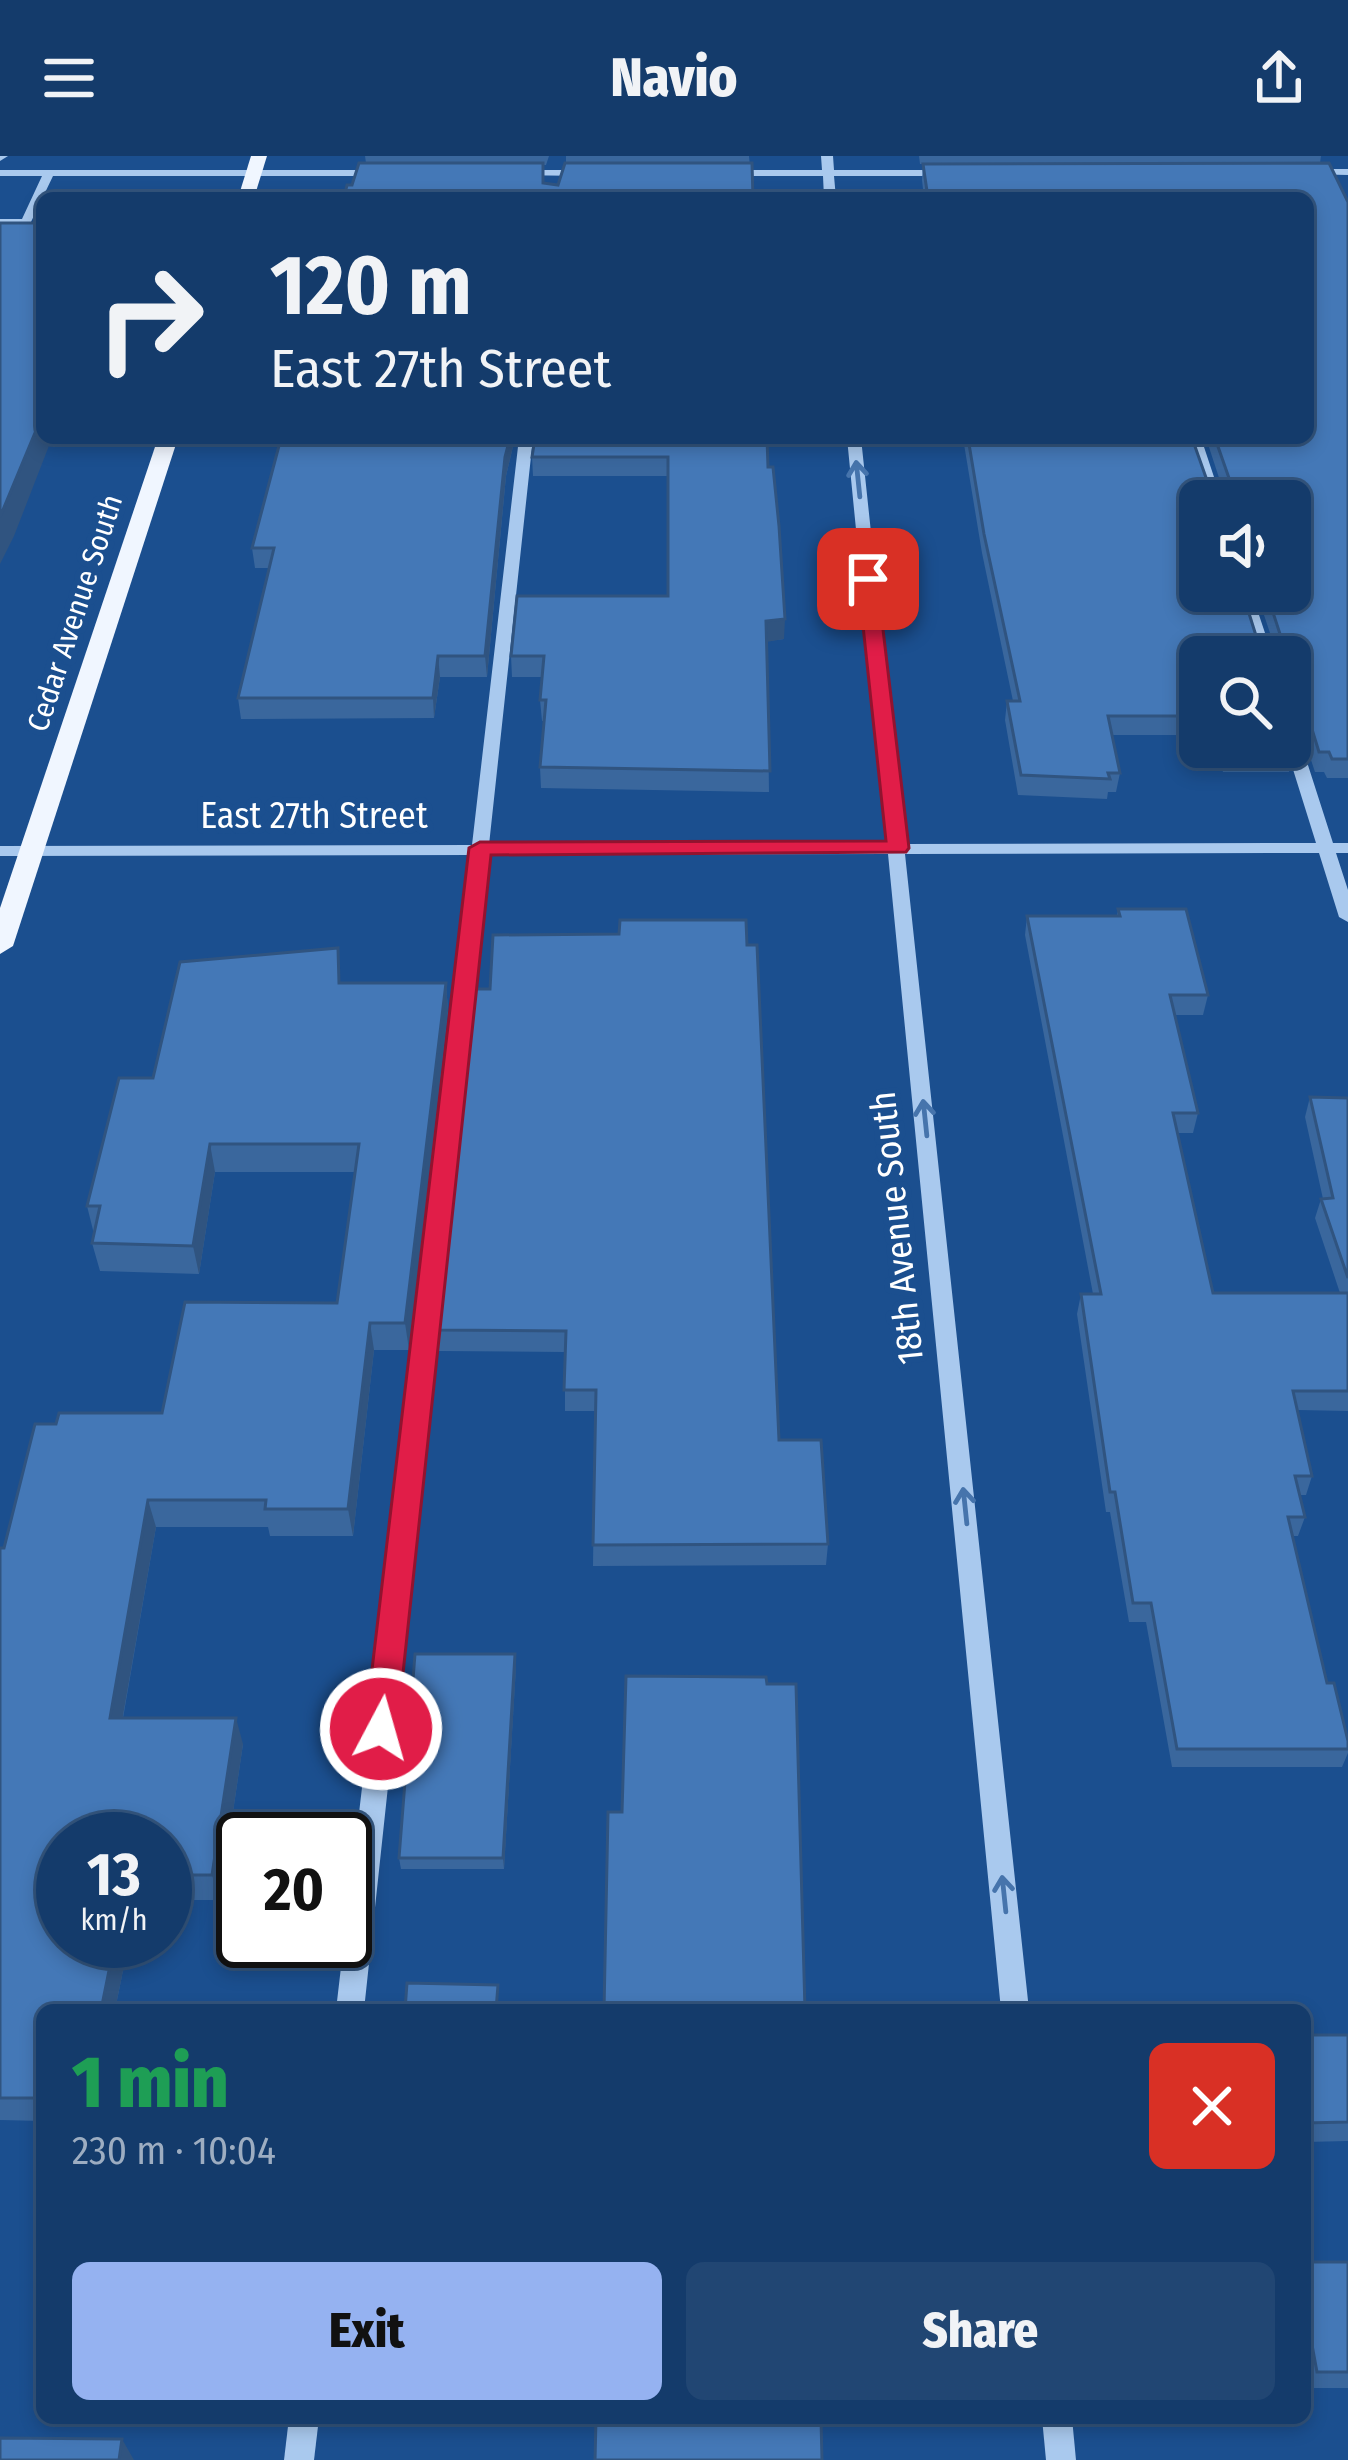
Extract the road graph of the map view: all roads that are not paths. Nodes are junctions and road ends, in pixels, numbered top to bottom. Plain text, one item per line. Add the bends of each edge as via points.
1 (557, 156) edge
2 (827, 156) edge
3 (256, 164) edge
4 (698, 172) edge
5 (1300, 172) edge
6 (1348, 172) edge
7 (0, 173) edge
8 (49, 173) junction
9 (398, 173) edge
10 (509, 173) edge
11 (556, 173) junction
12 (603, 173) edge
13 (828, 173) junction
14 (976, 173) edge
15 (554, 191) edge
16 (40, 192) edge
17 (830, 192) edge
18 (36, 201) edge
19 (0, 222) edge
20 (166, 444) edge
21 (525, 444) edge
22 (855, 444) edge
23 (1196, 444) edge
24 (1208, 480) edge
25 (1301, 768) edge
26 (480, 848) junction
27 (898, 848) junction
28 (1327, 848) junction
29 (1348, 848) edge
30 (32, 850) junction
31 (0, 851) edge
32 (1348, 917) edge
33 (0, 946) edge
34 (351, 2004) edge
35 (1015, 2004) edge
36 (303, 2424) edge
37 (1058, 2424) edge
38 (299, 2460) edge
39 (1061, 2460) edge

1 - 11 street
2 - 13 street
3 - 8 street
3 - 9 street
4 - 13 street
5 - 6 street
7 - 8 street
8 - 16 street
10 - 11 street
11 - 12 street
11 - 15 street
13 - 14 street
13 - 17 street
18 - 19 street via 26,222
20 - 30 main road, Cedar Avenue South
21 - 26 street
27 -> 22 street, 18th Avenue South
23 - 24 street
25 - 28 street
26 - 27 street, East 27th Street
26 - 30 street, East 27th Street
26 - 34 street
27 - 28 street, East 27th Street
35 -> 27 street, 18th Avenue South
28 - 29 street, East 27th Street
28 - 32 street
30 - 31 street, East 27th Street
30 - 33 main road, Cedar Avenue South
36 - 38 street
37 - 39 street

